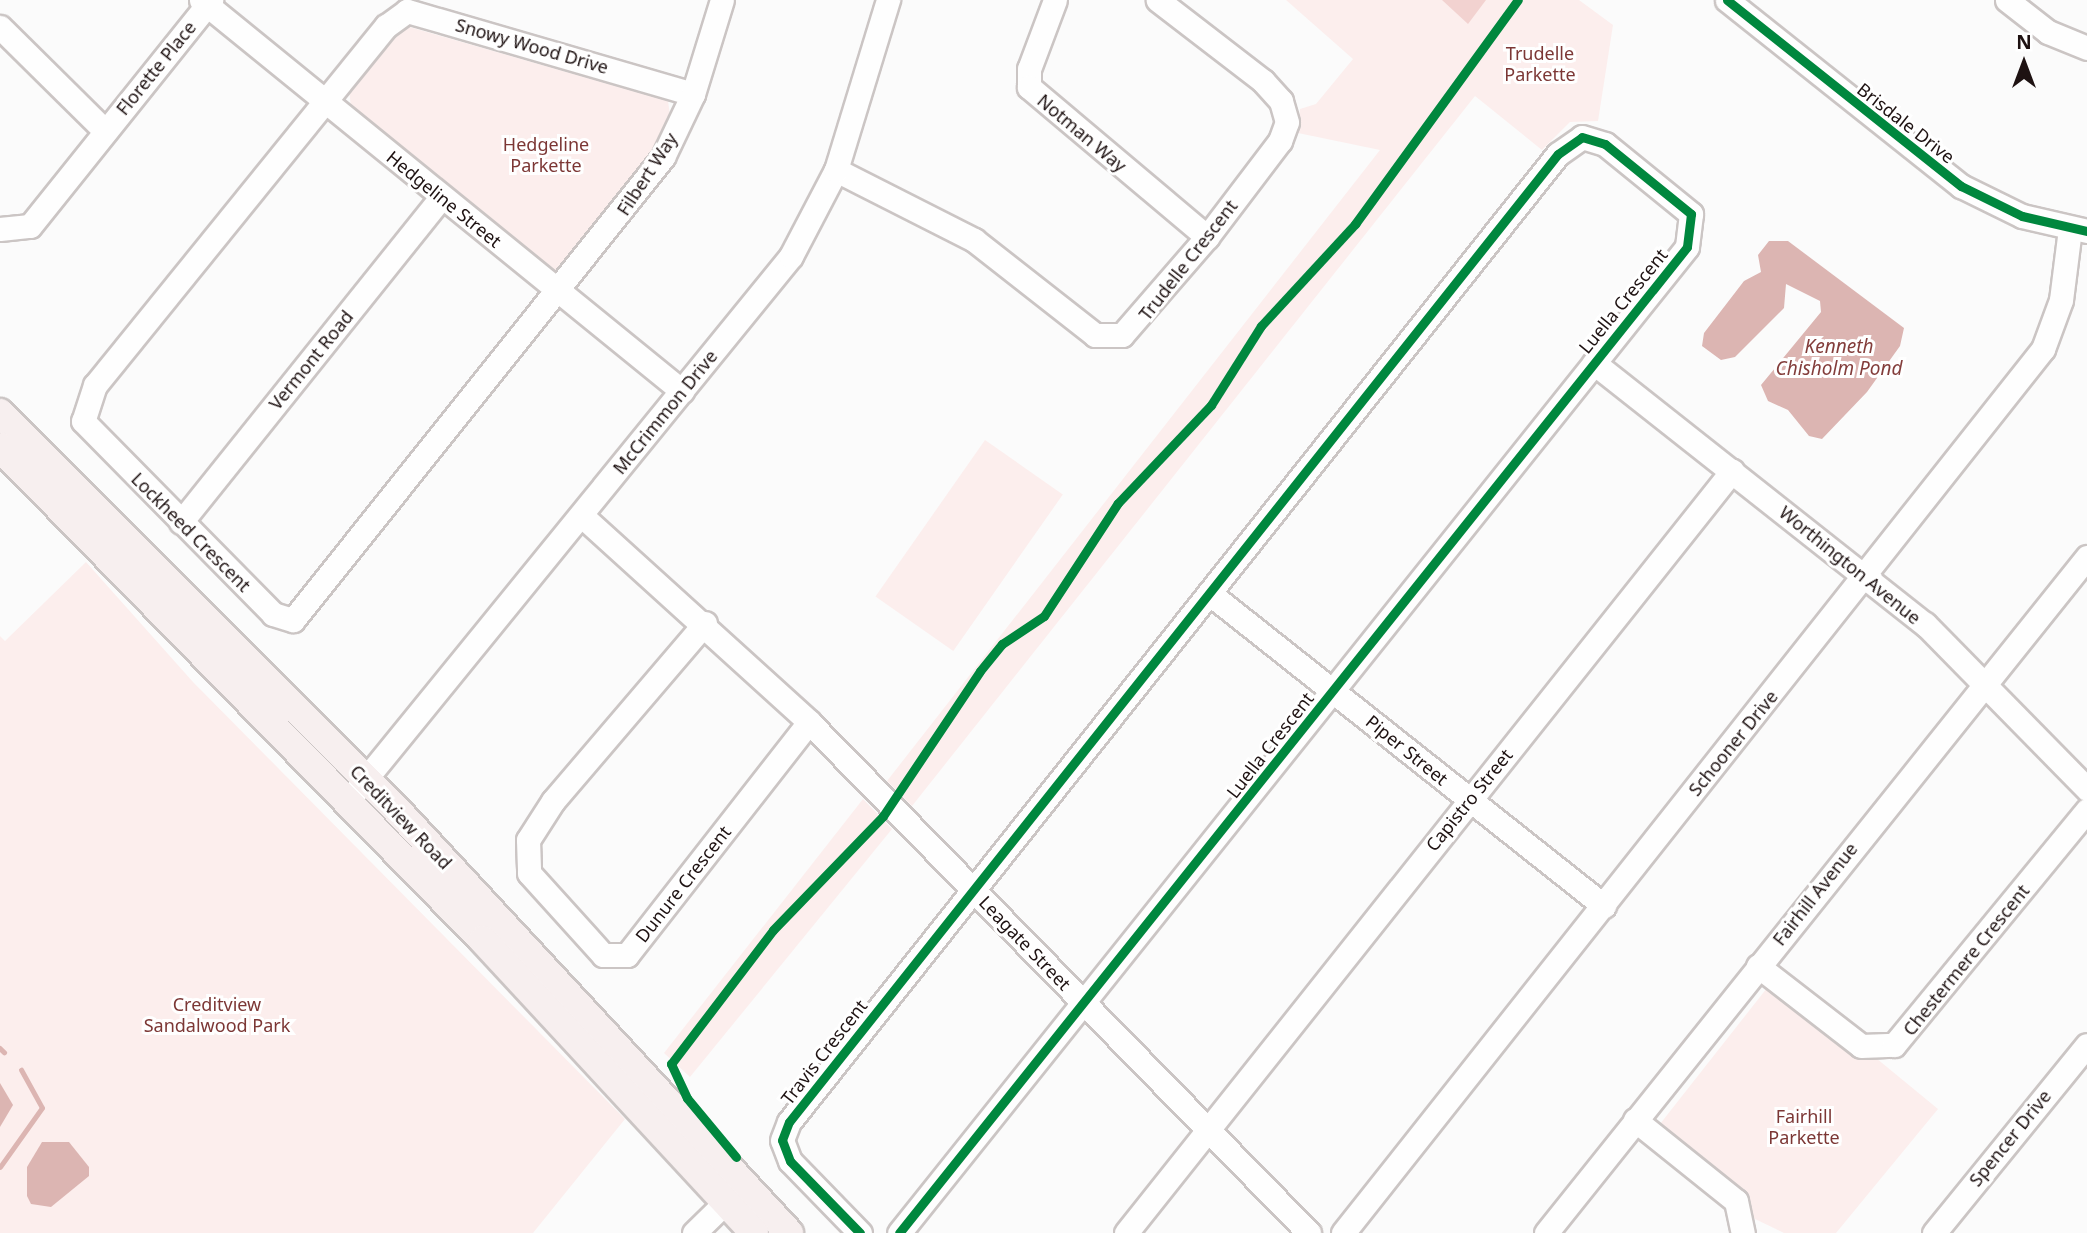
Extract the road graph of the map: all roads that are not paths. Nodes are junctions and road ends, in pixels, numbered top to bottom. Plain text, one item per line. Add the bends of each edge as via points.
1 (722, 0) edge
2 (888, 0) edge
3 (1055, 0) edge
4 (1158, 0) edge
5 (1727, 0) edge
6 (2007, 0) edge
7 (207, 2) edge
8 (0, 27) edge
9 (2087, 48) edge
10 (693, 94) junction
11 (326, 102) junction
12 (105, 131) junction
13 (836, 170) junction
14 (441, 197) junction
15 (0, 229) edge
16 (2079, 230) edge
17 (1207, 237) junction
18 (558, 292) junction
19 (1594, 363) junction
20 (682, 391) junction
21 (0, 413) edge
22 (0, 447) edge
23 (1732, 471) junction
24 (581, 515) junction
25 (181, 522) junction
26 (2087, 557) edge
27 (1867, 575) junction
28 (1209, 593) junction
29 (705, 623) junction
30 (1982, 682) junction
31 (1333, 690) junction
32 (809, 722) junction
33 (366, 781) junction
34 (2087, 789) edge
35 (1469, 800) junction
36 (344, 803) junction
37 (2087, 810) edge
38 (974, 889) junction
39 (1604, 906) junction
40 (1758, 966) junction
41 (1083, 1004) junction
42 (2087, 1045) edge
43 (1634, 1120) junction
44 (1207, 1130) junction
45 (735, 1193) junction
46 (695, 1233) edge
47 (754, 1233) edge
48 (789, 1233) edge
49 (860, 1233) edge
50 (899, 1233) edge
51 (1125, 1233) edge
52 (1309, 1233) edge
53 (1343, 1233) edge
54 (1546, 1233) edge
55 (1743, 1233) edge
56 (1934, 1233) edge

1 - 10 street, Filbert Way
2 - 13 street, McCrimmon Drive
3 - 17 street, Notman Way via 1029,69 1029,87
4 - 17 street, Trudelle Crescent via 1263,81 1287,114 1280,141
5 - 16 street, Brisdale Drive via 1952,179 2010,211
6 - 9 street via 2048,32
7 - 11 street, Hedgeline Street
7 - 12 street, Florette Place
8 - 12 street, Florette Place
10 - 11 street, Snowy Wood Drive via 407,11 386,26
10 - 18 street, Filbert Way via 663,157
11 - 14 street, Hedgeline Street
11 - 25 street, Lockheed Crescent via 84,405 89,430
12 - 15 street, Florette Place via 30,226
13 - 17 street, Trudelle Crescent via 974,240 1079,325 1111,339 1140,322
13 - 20 street, McCrimmon Drive via 791,256
14 - 18 street, Hedgeline Street
14 - 25 street, Vermont Road
16 - 27 street, Schooner Drive via 2043,349
18 - 20 street, Hedgeline Street
18 - 25 street, Lockheed Crescent via 293,620 273,614
19 - 23 street, Worthington Avenue
19 - 28 street, Luella Crescent via 1674,264 1694,226 1683,206 1605,144 1582,137 1558,155
19 - 31 street, Luella Crescent
20 - 24 street, McCrimmon Drive
21 - 33 main road, Creditview Road
22 - 36 main road, Creditview Road
23 - 27 street, Worthington Avenue
23 - 35 street, Capistro Street
24 - 29 street, Leagate Street
24 - 33 street, McCrimmon Drive
26 - 30 street, Fairhill Avenue
27 - 30 street, Worthington Avenue
27 - 39 street, Schooner Drive
28 - 31 street, Piper Street
28 - 38 street, Luella Crescent
29 - 32 street, Leagate Street
29 - 32 street, Dunure Crescent via 552,801 528,840 530,873 603,955 627,956
30 - 34 street, Worthington Avenue
30 - 40 street, Fairhill Avenue
31 - 35 street, Piper Street
31 - 41 street, Luella Crescent
32 - 38 street, Leagate Street
33 - 36 street, McCrimmon Drive
33 - 45 main road, Creditview Road
35 - 39 street, Piper Street
35 - 44 street, Capistro Street
36 - 45 main road, Creditview Road
37 - 40 street, Chestermere Crescent via 1894,1045 1861,1046
38 - 41 street, Leagate Street
38 - 49 street, Travis Crescent via 784,1130 790,1161
39 - 53 street, Schooner Drive
40 - 43 street, Fairhill Avenue
41 - 44 street, Leagate Street
41 - 50 street
42 - 56 street, Spencer Drive
43 - 54 street, Fairhill Avenue
43 - 55 street via 1736,1201
44 - 51 street, Capistro Street
44 - 52 street, Leagate Street
45 - 46 street
45 - 47 main road, Creditview Road
45 - 48 main road, Creditview Road

